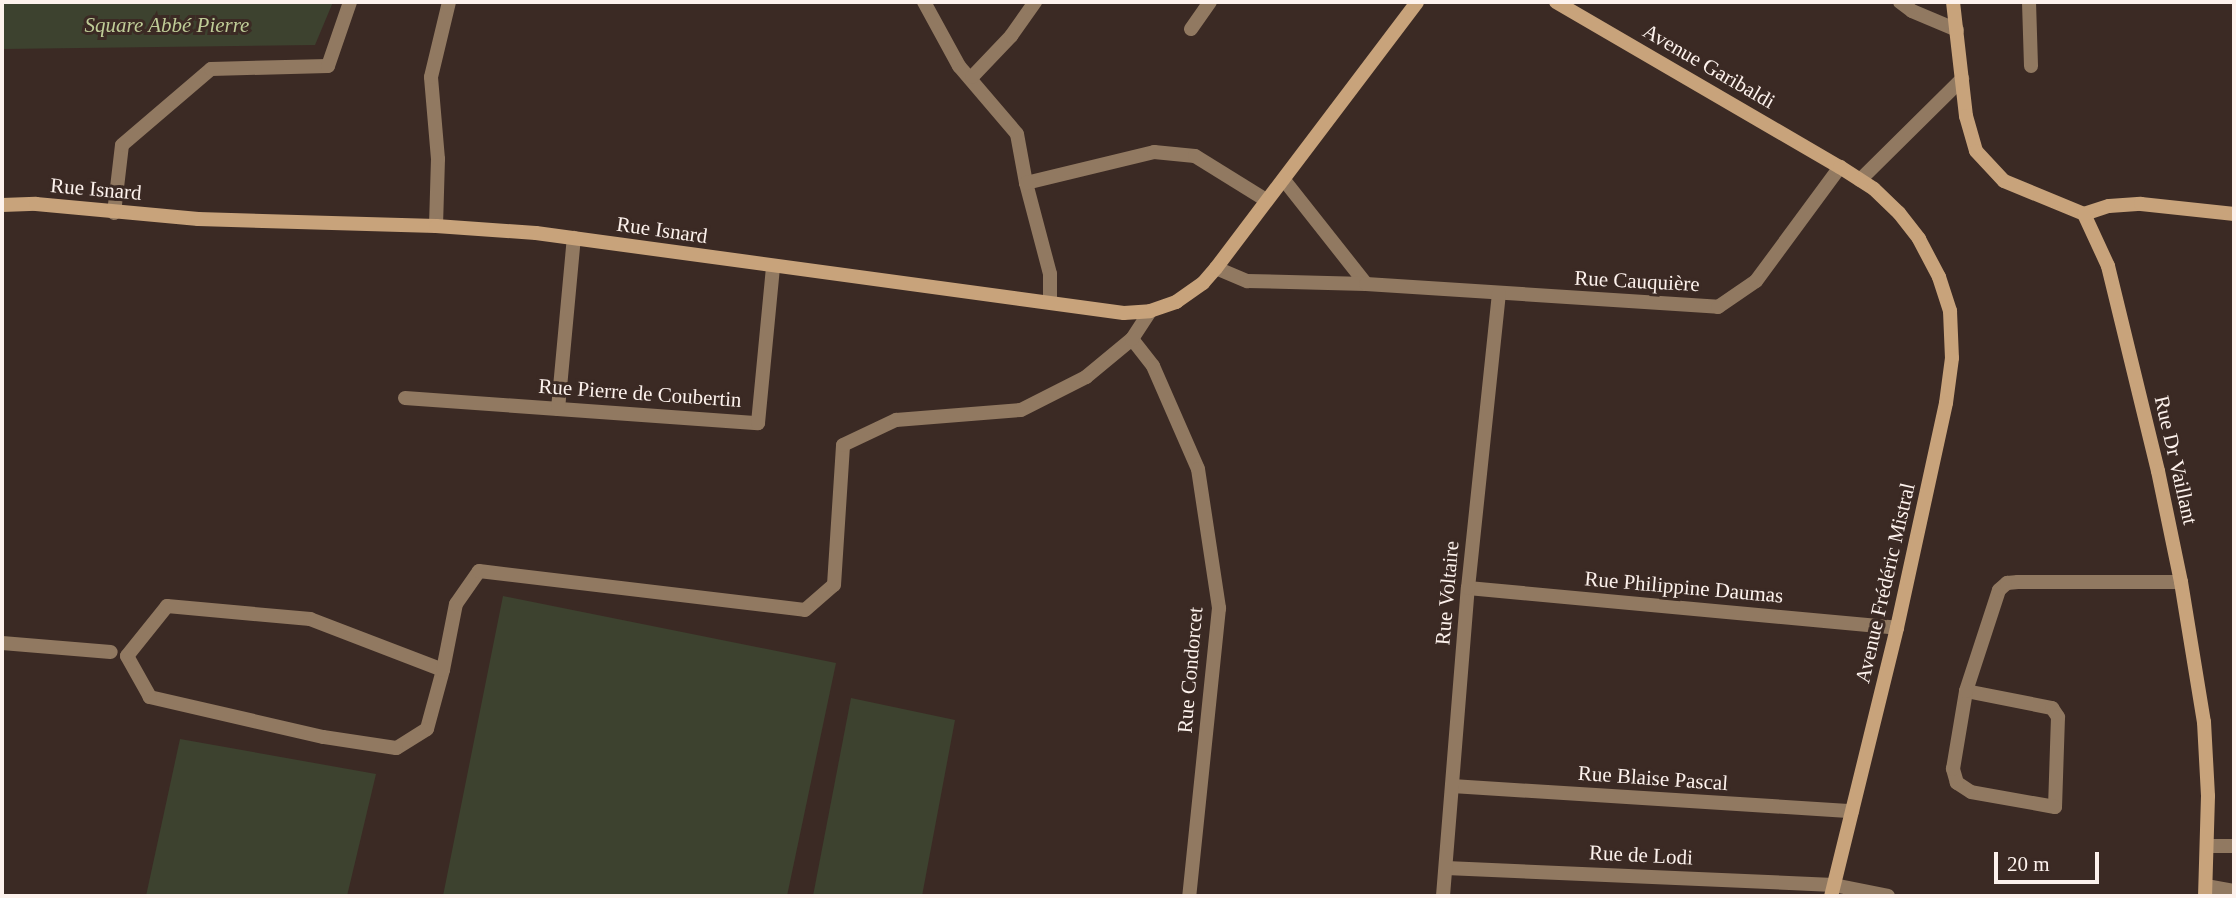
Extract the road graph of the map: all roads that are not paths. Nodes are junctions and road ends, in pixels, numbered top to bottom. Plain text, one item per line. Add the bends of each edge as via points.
1 (349, 2) edge
2 (359, 2) edge
3 (449, 2) edge
4 (924, 2) edge
5 (1035, 2) edge
6 (1210, 2) edge
7 (1418, 2) edge
8 (1556, 2) edge
9 (1900, 2) edge
10 (1953, 2) edge
11 (2029, 2) edge
12 (1191, 29) dead end
13 (1957, 30) junction
14 (2031, 66) dead end
15 (972, 77) junction
16 (1962, 79) junction
17 (1840, 167) junction
18 (1284, 180) junction
19 (1860, 180) junction
20 (1026, 183) junction
21 (1266, 200) junction
22 (2, 205) edge
23 (114, 212) junction
24 (2084, 214) junction
25 (2234, 214) edge
26 (436, 226) junction
27 (574, 238) junction
28 (773, 267) junction
29 (1216, 268) junction
30 (1366, 284) junction
31 (1499, 293) junction
32 (1049, 302) junction
33 (1150, 312) junction
34 (1132, 339) junction
35 (405, 398) dead end
36 (558, 409) junction
37 (2180, 582) junction
38 (1468, 588) junction
39 (1897, 628) junction
40 (2, 643) edge
41 (111, 652) dead end
42 (443, 670) junction
43 (1966, 691) junction
44 (1452, 786) junction
45 (1852, 811) junction
46 (2207, 846) junction
47 (2234, 846) edge
48 (1446, 868) junction
49 (1832, 891) edge
50 (2205, 891) edge
51 (2234, 891) edge
52 (1189, 896) edge
53 (1443, 896) edge
54 (1888, 896) edge

1 - 2 street
1 - 23 street via 328,65 211,69 122,145
3 - 26 street via 431,76 438,159
4 - 15 street via 959,65
5 - 15 street
6 - 12 street
7 - 18 main road, Rue Isnard
8 - 17 main road, Avenue Garibaldi
9 - 13 street
10 - 13 main road
11 - 14 street
13 - 16 main road
15 - 20 street via 1017,134
16 - 19 street
16 - 24 main road via 1976,150 1990,168 2026,192
17 - 19 main road, Avenue Garibaldi
17 - 31 street, Rue Cauquière via 1756,281 1718,307
18 - 21 main road, Rue Isnard
18 - 30 street
19 - 39 main road, Avenue Frédéric Mistral via 1899,213 1919,239 1939,277 1950,312 1952,358 1947,403
20 - 21 street via 1154,152 1195,156
20 - 32 street via 1050,274
21 - 29 main road, Rue Isnard
22 - 23 main road, Rue Isnard
23 - 26 main road, Rue Isnard
24 - 25 main road via 2109,206 2141,204
24 - 37 main road, Rue Dr Vaillant via 2108,266
26 - 27 main road, Rue Isnard
27 - 28 main road, Rue Isnard
27 - 36 street
28 - 32 main road, Rue Isnard
28 - 36 street, Rue Pierre de Coubertin via 758,423
29 - 30 street, Rue Cauquière via 1247,281
29 - 33 main road, Rue Isnard via 1176,302
30 - 31 street, Rue Cauquière
31 - 38 street, Rue Voltaire
32 - 33 main road, Rue Isnard via 1124,313
33 - 34 street
34 - 42 street via 1086,377 1021,410 896,420 844,444 834,585 805,610 479,571 456,604
34 - 52 street, Rue Condorcet via 1153,366 1198,469 1219,608
35 - 36 street, Rue Pierre de Coubertin
37 - 43 street via 2007,583 1999,590
37 - 46 main road, Rue Dr Vaillant via 2204,722
38 - 39 street, Rue Philippine Daumas
38 - 44 street, Rue Voltaire
39 - 45 main road, Avenue Frédéric Mistral
40 - 41 street
42 - 42 street via 310,619 167,606 127,656 150,698 323,737 396,748 427,729
43 - 43 street via 1953,769 1958,783 1972,792 2055,807 2058,717 2052,708
44 - 45 street, Rue Blaise Pascal
44 - 48 street, Rue Voltaire
45 - 49 main road, Avenue Frédéric Mistral
46 - 47 street
46 - 50 main road, Rue Dr Vaillant
48 - 49 street, Rue de Lodi
48 - 53 street, Rue Voltaire
49 - 54 street, Rue de Lodi
50 - 51 street

